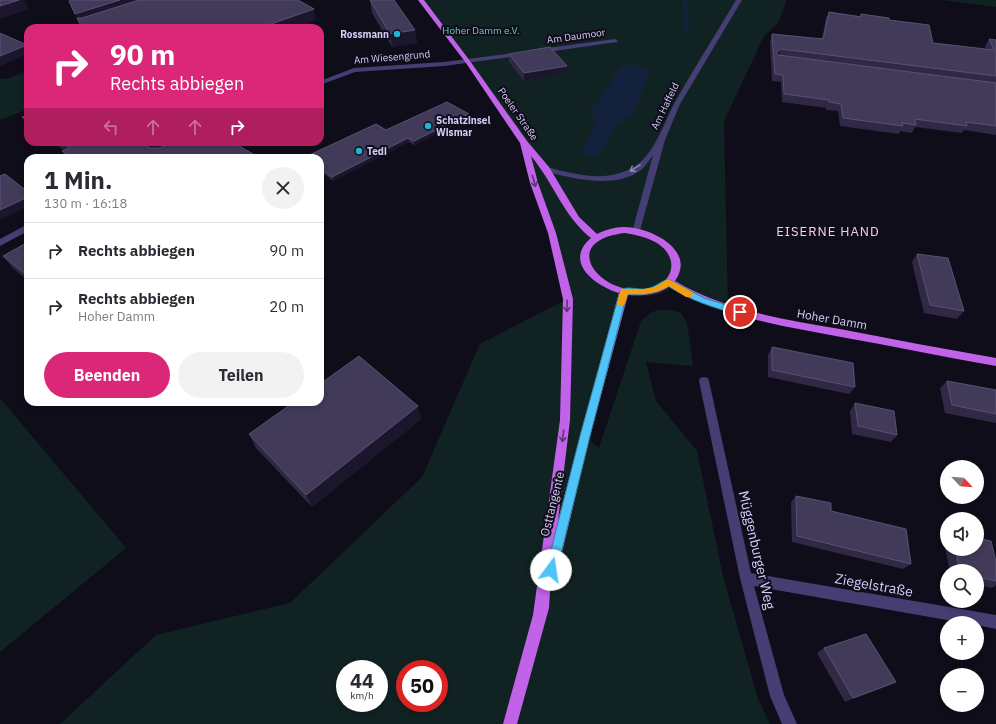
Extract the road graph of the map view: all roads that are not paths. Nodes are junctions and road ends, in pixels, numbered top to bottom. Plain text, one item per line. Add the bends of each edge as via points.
1 (422, 0) edge
2 (739, 0) edge
3 (615, 41) dead end
4 (536, 52) edge
5 (528, 53) edge
6 (468, 62) junction
7 (324, 81) edge
8 (661, 140) junction
9 (524, 143) junction
10 (546, 168) junction
11 (24, 229) edge
12 (636, 232) junction
13 (597, 238) junction
14 (0, 243) edge
15 (668, 282) junction
16 (624, 291) junction
17 (996, 362) edge
18 (704, 380) dead end
19 (746, 578) junction
20 (540, 615) junction
21 (996, 622) edge
22 (510, 724) edge
23 (790, 724) edge

1 - 6 main road, Poeler Straße
2 - 8 street, Am Haffeld via 677,104
3 - 4 street, Am Daumoor
5 - 6 street
6 - 7 street, Am Wiesengrund via 354,70
6 - 9 main road, Poeler Straße
8 -> 10 street via 638,169 612,178 592,179
8 - 12 street, Am Haffeld
9 - 10 main road, Poeler Straße
9 -> 20 main road via 534,183 552,233 568,299 565,420
10 - 13 main road, Poeler Straße via 576,219
11 - 14 street
12 - 13 main road via 611,232
12 - 15 main road via 654,237 673,253 675,273
13 - 16 main road via 590,243 585,252 585,263 590,273 599,282
15 - 16 main road via 658,289 644,292
15 - 17 main road, Hoher Damm via 701,300 783,323
16 - 20 main road, Osttangente
18 - 19 street, Müggenburger Weg
19 - 21 street, Ziegelstraße
19 - 23 street, Müggenburger Weg via 777,696
20 - 22 main road, Osttangente

